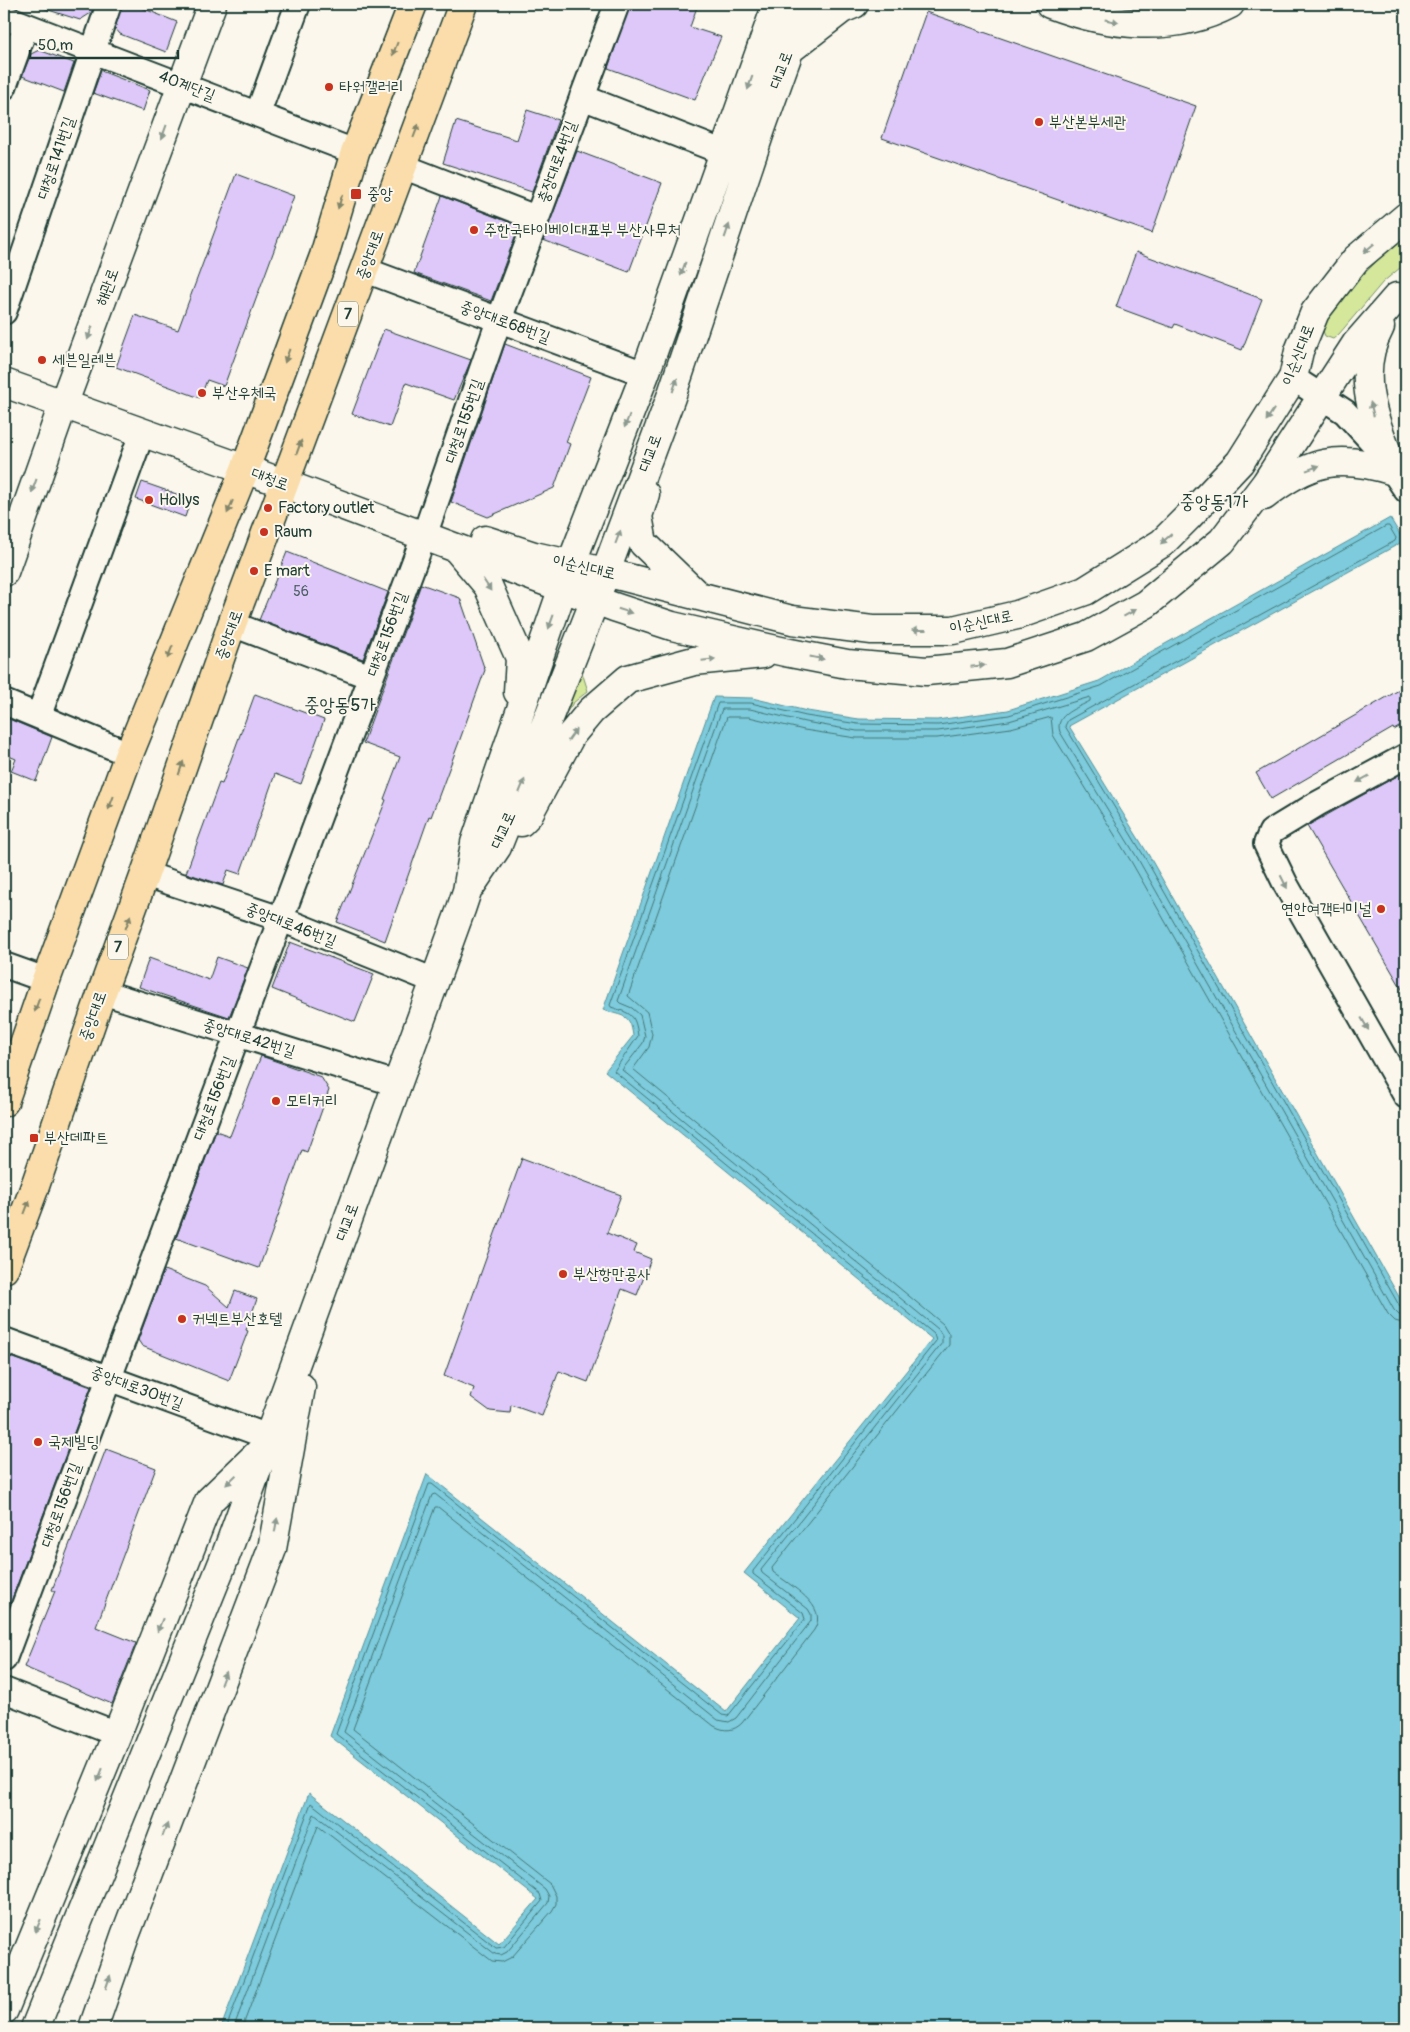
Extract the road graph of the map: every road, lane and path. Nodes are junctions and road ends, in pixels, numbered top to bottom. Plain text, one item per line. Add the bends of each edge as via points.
1 (109, 4) edge
2 (212, 4) edge
3 (298, 4) edge
4 (413, 4) edge
5 (463, 4) edge
6 (617, 4) edge
7 (762, 4) edge
8 (777, 4) edge
9 (806, 4) edge
10 (854, 4) edge
11 (1050, 4) edge
12 (1230, 4) edge
13 (4, 17) edge
14 (17, 32) edge
15 (775, 50) junction
16 (90, 56) junction
17 (4, 87) edge
18 (180, 89) junction
19 (582, 96) junction
20 (258, 113) junction
21 (355, 152) junction
22 (724, 154) junction
23 (402, 166) junction
24 (1406, 217) edge
25 (536, 218) junction
26 (365, 270) junction
27 (1402, 293) edge
28 (4, 312) edge
29 (499, 320) junction
30 (645, 374) junction
31 (1292, 378) junction
32 (4, 383) edge
33 (1321, 397) junction
34 (63, 405) junction
35 (663, 417) junction
36 (142, 433) junction
37 (245, 470) junction
38 (1400, 481) edge
39 (285, 484) junction
40 (1244, 513) junction
41 (426, 529) junction
42 (456, 548) junction
43 (4, 572) edge
44 (605, 572) junction
45 (567, 576) junction
46 (698, 596) junction
47 (595, 600) junction
48 (232, 624) junction
49 (784, 652) junction
50 (371, 677) junction
51 (4, 702) edge
52 (39, 715) junction
53 (512, 732) junction
54 (129, 754) junction
55 (1406, 756) edge
56 (497, 847) junction
57 (145, 874) junction
58 (467, 891) junction
59 (281, 919) junction
60 (4, 965) edge
61 (46, 980) junction
62 (435, 981) junction
63 (102, 992) junction
64 (238, 1034) junction
65 (397, 1084) junction
66 (1406, 1096) edge
67 (4, 1102) edge
68 (4, 1269) edge
69 (313, 1316) junction
70 (4, 1340) edge
71 (109, 1377) junction
72 (267, 1442) junction
73 (4, 1659) edge
74 (4, 1690) edge
75 (117, 1734) junction
76 (4, 2010) edge
77 (35, 2028) edge
78 (93, 2028) edge

1 - 16 street, 대청로141번길
2 - 18 street, 해관로
3 - 20 street
4 -> 21 main road
23 -> 5 main road, 중앙대로 / 7
6 - 19 street, 충장대로4번길
7 - 15 street
8 - 15 street, 대교로
9 - 15 street, 대교로
10 - 15 street
11 -> 12 street via 1115,22 1146,24 1212,14
13 - 14 street, 40계단길
14 - 16 street, 40계단길
14 - 17 street
15 -> 22 street, 대교로
35 -> 15 street, 대교로
16 - 18 street, 40계단길
16 - 28 street, 대청로141번길
18 - 20 street, 40계단길
18 -> 34 street, 해관로
19 - 22 street
19 - 25 street, 충장대로4번길
20 - 21 street, 40계단길
21 -> 37 main road via 324,256
22 -> 30 street, 대교로
23 - 25 street
23 - 26 main road, 중앙대로 / 7
24 -> 31 street, 이순신대로 via 1356,259 1315,312
25 - 29 street, 충장대로4번길
26 - 29 street, 중앙대로68번길
39 -> 26 main road, 중앙대로 / 7
27 - 33 street, 이순신대로 via 1356,344
38 -> 27 street via 1370,408 1367,364 1374,339
29 - 30 street, 중앙대로68번길
29 - 41 street, 대청로155번길
30 -> 45 street, 대교로
31 - 33 street
31 -> 46 street, 이순신대로 via 1240,462 1189,516 1162,543 1085,591 1017,615 953,630 872,630 792,620
32 - 34 street, 대청로
33 - 38 street via 1345,412 1378,447
33 - 40 street, 이순신대로
34 - 36 street, 대청로
34 -> 43 street, 해관로
44 -> 35 street, 대교로
35 - 46 street via 658,454 638,516 643,543
36 - 37 street, 대청로
36 - 52 street
37 - 39 street, 대청로
37 -> 54 main road
40 -> 38 street via 1288,478 1331,461 1370,464
39 - 41 street, 대청로 via 353,510
39 - 48 main road, 중앙대로 / 7
49 -> 40 street, 이순신대로 via 847,664 926,671 1007,663 1086,637 1146,604 1222,541
41 - 42 street, 대청로
41 - 45 street, 이순신대로 via 534,556
41 - 50 street, 대청로156번길
42 - 45 street, 대청로
42 -> 53 street via 488,586 520,658
44 - 45 street, 이순신대로
44 - 46 street, 이순신대로
44 - 47 street, 대교로
45 - 47 street, 이순신대로
45 -> 53 street, 대교로
47 -> 49 street, 이순신대로 via 672,626
56 -> 47 street, 대교로
48 - 50 street
57 -> 48 main road, 중앙대로 / 7
56 -> 49 street via 528,815 571,735 591,711 628,679 694,661
50 - 59 street, 대청로156번길
51 - 52 street
52 - 54 street
53 - 58 street, 대교로 via 475,843
54 -> 61 main road
55 -> 66 street via 1271,832 1266,844
56 - 58 street, 대교로
57 - 59 street, 중앙대로46번길
63 -> 57 main road, 중앙대로 / 7
58 - 62 street, 대교로
59 - 62 street, 중앙대로46번길
59 - 64 street, 대청로156번길
60 - 61 street
61 -> 67 main road
62 - 65 street, 대교로
63 - 64 street, 중앙대로42번길
68 -> 63 main road, 중앙대로 / 7
64 - 65 street, 중앙대로42번길
64 - 71 street, 대청로156번길
65 - 69 street, 대교로
69 - 72 street, 대교로
78 -> 69 street via 128,1926 272,1549
70 - 71 street, 중앙대로30번길
71 - 72 street, 중앙대로30번길
71 - 73 street, 대청로156번길
72 -> 75 street via 209,1501
72 - 77 street, 대교로 via 227,1552
74 - 75 street
75 -> 76 street

